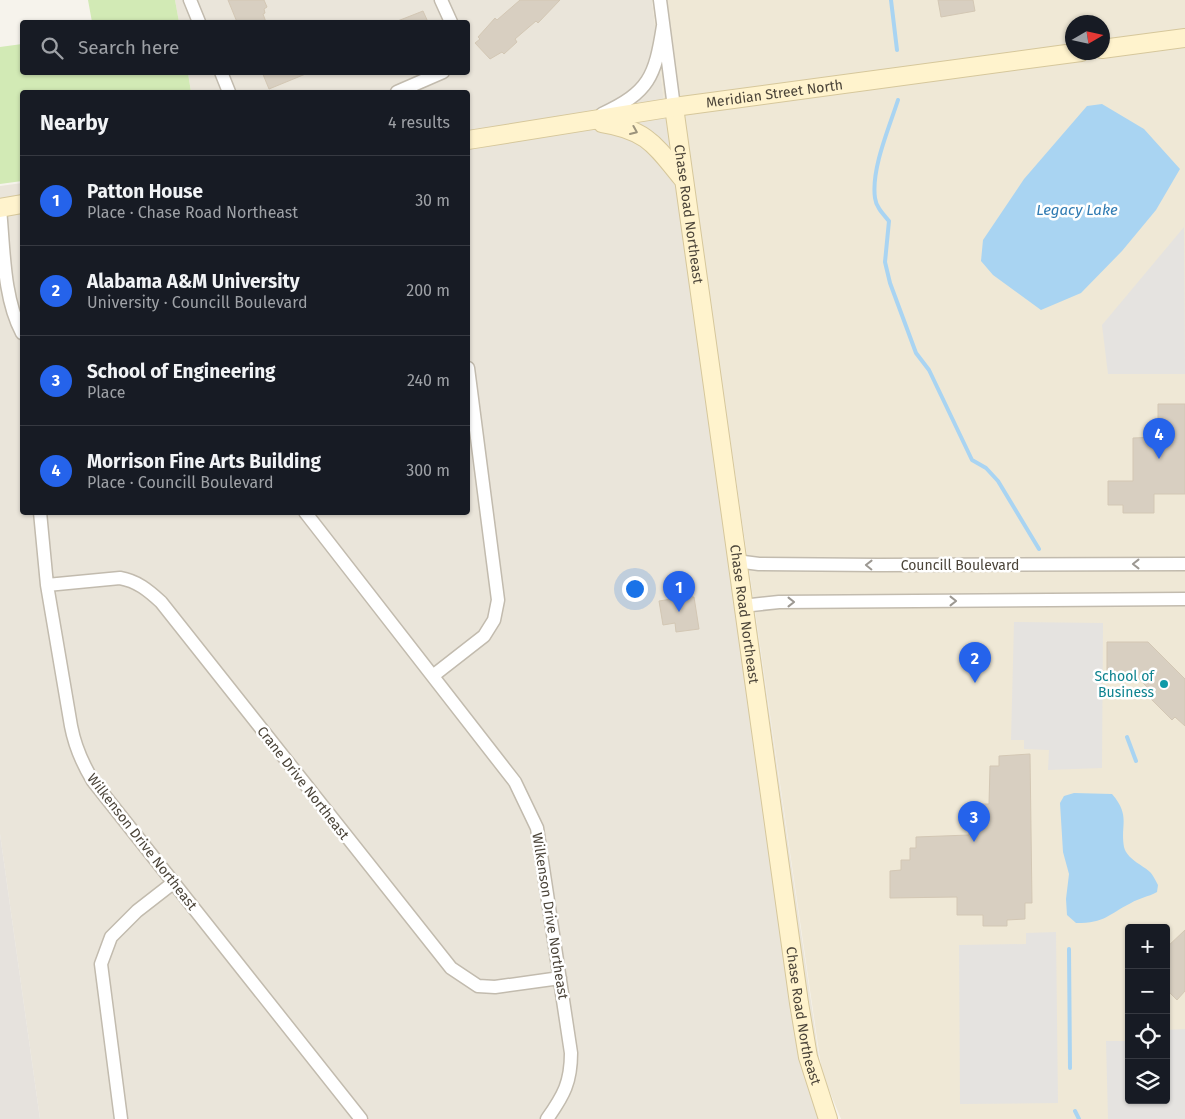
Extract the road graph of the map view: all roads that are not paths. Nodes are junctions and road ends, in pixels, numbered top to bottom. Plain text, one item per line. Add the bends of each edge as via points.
1 (190, 0) edge
2 (441, 0) edge
3 (660, 0) edge
4 (198, 20) edge
5 (450, 20) edge
6 (663, 26) junction
7 (1185, 38) edge
8 (1110, 49) edge
9 (1065, 54) edge
10 (222, 75) edge
11 (436, 75) edge
12 (228, 90) edge
13 (402, 90) edge
14 (674, 107) junction
15 (587, 121) junction
16 (470, 140) edge
17 (682, 178) junction
18 (20, 204) edge
19 (0, 208) edge
20 (20, 329) edge
21 (470, 383) edge
22 (40, 515) edge
23 (307, 515) edge
24 (736, 561) junction
25 (1185, 564) edge
26 (47, 585) junction
27 (1185, 599) edge
28 (742, 606) junction
29 (434, 675) junction
30 (173, 883) junction
31 (560, 978) junction
32 (121, 1119) edge
33 (361, 1119) edge
34 (547, 1119) edge
35 (828, 1119) edge

1 - 4 street
2 - 5 street
3 - 6 street
6 - 14 street
6 - 15 street via 658,57 642,88 629,101
7 - 8 street
9 - 14 street, Meridian Street North
10 - 12 street
11 - 13 street
14 - 15 street, Meridian Street North
14 - 17 street, Chase Road Northeast
15 - 16 street, Meridian Street North
15 -> 17 street via 623,126 642,134
17 - 24 street, Chase Road Northeast
18 - 19 street
19 - 20 street via 10,294
21 - 29 street via 498,600 494,620 484,636
22 - 26 street, Wilkenson Drive Northeast
23 - 29 street, Wilkenson Drive Northeast
25 -> 24 street, Councill Boulevard via 878,565
24 - 28 street, Chase Road Northeast
26 - 30 street, Wilkenson Drive Northeast via 71,726 82,764
26 - 31 street, Crane Drive Northeast via 120,578 145,588 161,602 450,968 478,986 495,987
28 -> 27 street via 779,602
28 - 35 street, Chase Road Northeast via 799,1003 815,1082
29 - 31 street, Wilkenson Drive Northeast via 515,782 537,828
30 - 32 street via 123,924 103,952 102,972
30 - 33 street, Wilkenson Drive Northeast
31 - 34 street, Wilkenson Drive Northeast via 571,1052 571,1074 568,1086

